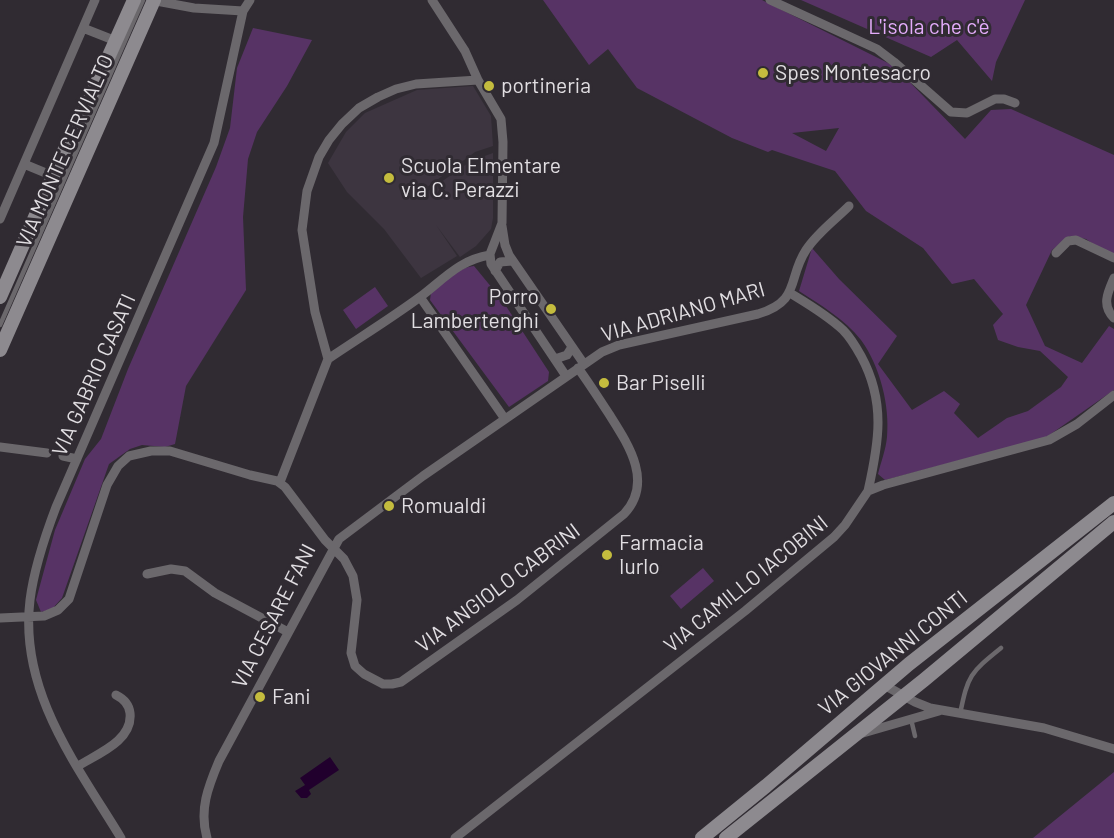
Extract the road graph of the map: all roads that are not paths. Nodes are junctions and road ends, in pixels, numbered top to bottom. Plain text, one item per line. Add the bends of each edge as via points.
1 (95, 0) edge
2 (134, 0) edge
3 (150, 0) edge
4 (250, 0) edge
5 (432, 0) edge
6 (770, 0) edge
7 (243, 12) junction
8 (83, 28) junction
9 (116, 41) junction
10 (478, 80) junction
11 (1015, 103) dead end
12 (24, 164) junction
13 (53, 176) junction
14 (849, 206) dead end
15 (0, 219) edge
16 (502, 223) junction
17 (1056, 253) dead end
18 (490, 255) junction
19 (1114, 258) edge
20 (512, 261) junction
21 (495, 271) junction
22 (1114, 278) edge
23 (1, 292) edge
24 (790, 293) junction
25 (420, 297) junction
26 (1114, 318) edge
27 (0, 325) edge
28 (572, 347) junction
29 (0, 350) edge
30 (328, 359) junction
31 (555, 359) junction
32 (581, 366) junction
33 (566, 376) junction
34 (1114, 395) edge
35 (505, 419) junction
36 (0, 447) edge
37 (48, 453) dead end
38 (63, 456) dead end
39 (77, 459) junction
40 (280, 482) junction
41 (868, 491) junction
42 (1114, 503) edge
43 (1114, 522) edge
44 (333, 548) junction
45 (147, 574) dead end
46 (0, 618) edge
47 (30, 618) junction
48 (288, 632) junction
49 (1001, 648) dead end
50 (884, 685) junction
51 (116, 695) dead end
52 (902, 696) junction
53 (942, 711) junction
54 (960, 714) junction
55 (911, 719) junction
56 (854, 735) junction
57 (915, 736) dead end
58 (1114, 749) edge
59 (78, 766) junction
60 (122, 838) edge
61 (207, 838) edge
62 (455, 838) edge
63 (702, 838) edge
64 (726, 838) edge

1 - 8 street, VIA MONTE CERVIALTO
2 - 9 main road, VIA MONTE CERVIALTO
3 - 7 street
3 - 27 lane, VIA MONTE CERVIALTO
3 - 29 main road, VIA MONTE CERVIALTO
4 - 7 street, VIA GABRIO CASATI
5 - 10 street via 465,51
6 - 11 street via 876,49 951,112 967,113 995,99
7 - 39 street, VIA GABRIO CASATI via 212,150
8 - 9 street, VIA MONTE CERVIALTO
8 - 12 street, VIA MONTE CERVIALTO
9 - 13 main road, VIA MONTE CERVIALTO
10 - 16 street via 502,122
10 - 30 street via 416,84 387,93 353,113 322,151 307,190 302,230 315,312
12 - 13 street, VIA MONTE CERVIALTO
12 - 15 street, VIA MONTE CERVIALTO
13 - 23 main road, VIA MONTE CERVIALTO
14 - 24 street, VIA ADRIANO MARI via 805,251
16 - 18 street
16 - 20 street via 505,248
17 - 19 street via 1068,241 1076,240
18 - 21 street
18 - 25 street via 464,262
20 - 21 street via 500,262
20 - 28 street
21 - 31 street
22 - 26 street via 1106,303
24 - 32 street, VIA ADRIANO MARI via 768,311 619,345
24 - 41 street via 843,330 868,369 876,391 879,428
25 - 30 street
25 - 35 street
28 - 31 street via 567,355
28 - 32 street
30 - 40 street
31 - 33 street
32 - 33 street, VIA ADRIANO MARI
32 - 44 street, VIA ANGIOLO CABRINI via 629,447 637,470 636,493 624,514 517,600 405,680 383,684 364,674 353,662 357,589 349,567
33 - 35 street, VIA ADRIANO MARI
34 - 41 street via 1049,440
35 - 44 street, VIA ADRIANO MARI via 347,531
36 - 37 street
38 - 39 street
39 - 47 street, VIA GABRIO CASATI via 41,552
40 - 44 street, VIA CESARE FANI
40 - 47 street via 170,451 129,456 107,485 69,599 54,612
41 - 62 street, VIA CAMILLO IACOBINI via 834,537
42 - 50 main road, VIA GIOVANNI CONTI
43 - 52 main road, VIA GIOVANNI CONTI
44 - 48 street, VIA CESARE FANI
45 - 48 street via 171,569 185,571 215,593
46 - 47 street
47 - 59 street, VIA GABRIO CASATI via 31,650 41,695
48 - 61 street, VIA CESARE FANI via 222,754 210,784 204,808
49 - 54 lane via 968,680
50 - 52 street
50 - 63 main road, VIA GIOVANNI CONTI
51 - 59 street via 125,700 130,710 127,729 118,741
52 - 53 street
52 - 56 main road, VIA GIOVANNI CONTI
53 - 54 street
53 - 55 street
54 - 58 street via 1044,728
55 - 56 street
55 - 57 lane
56 - 64 main road, VIA GIOVANNI CONTI
59 - 60 street, VIA GABRIO CASATI

